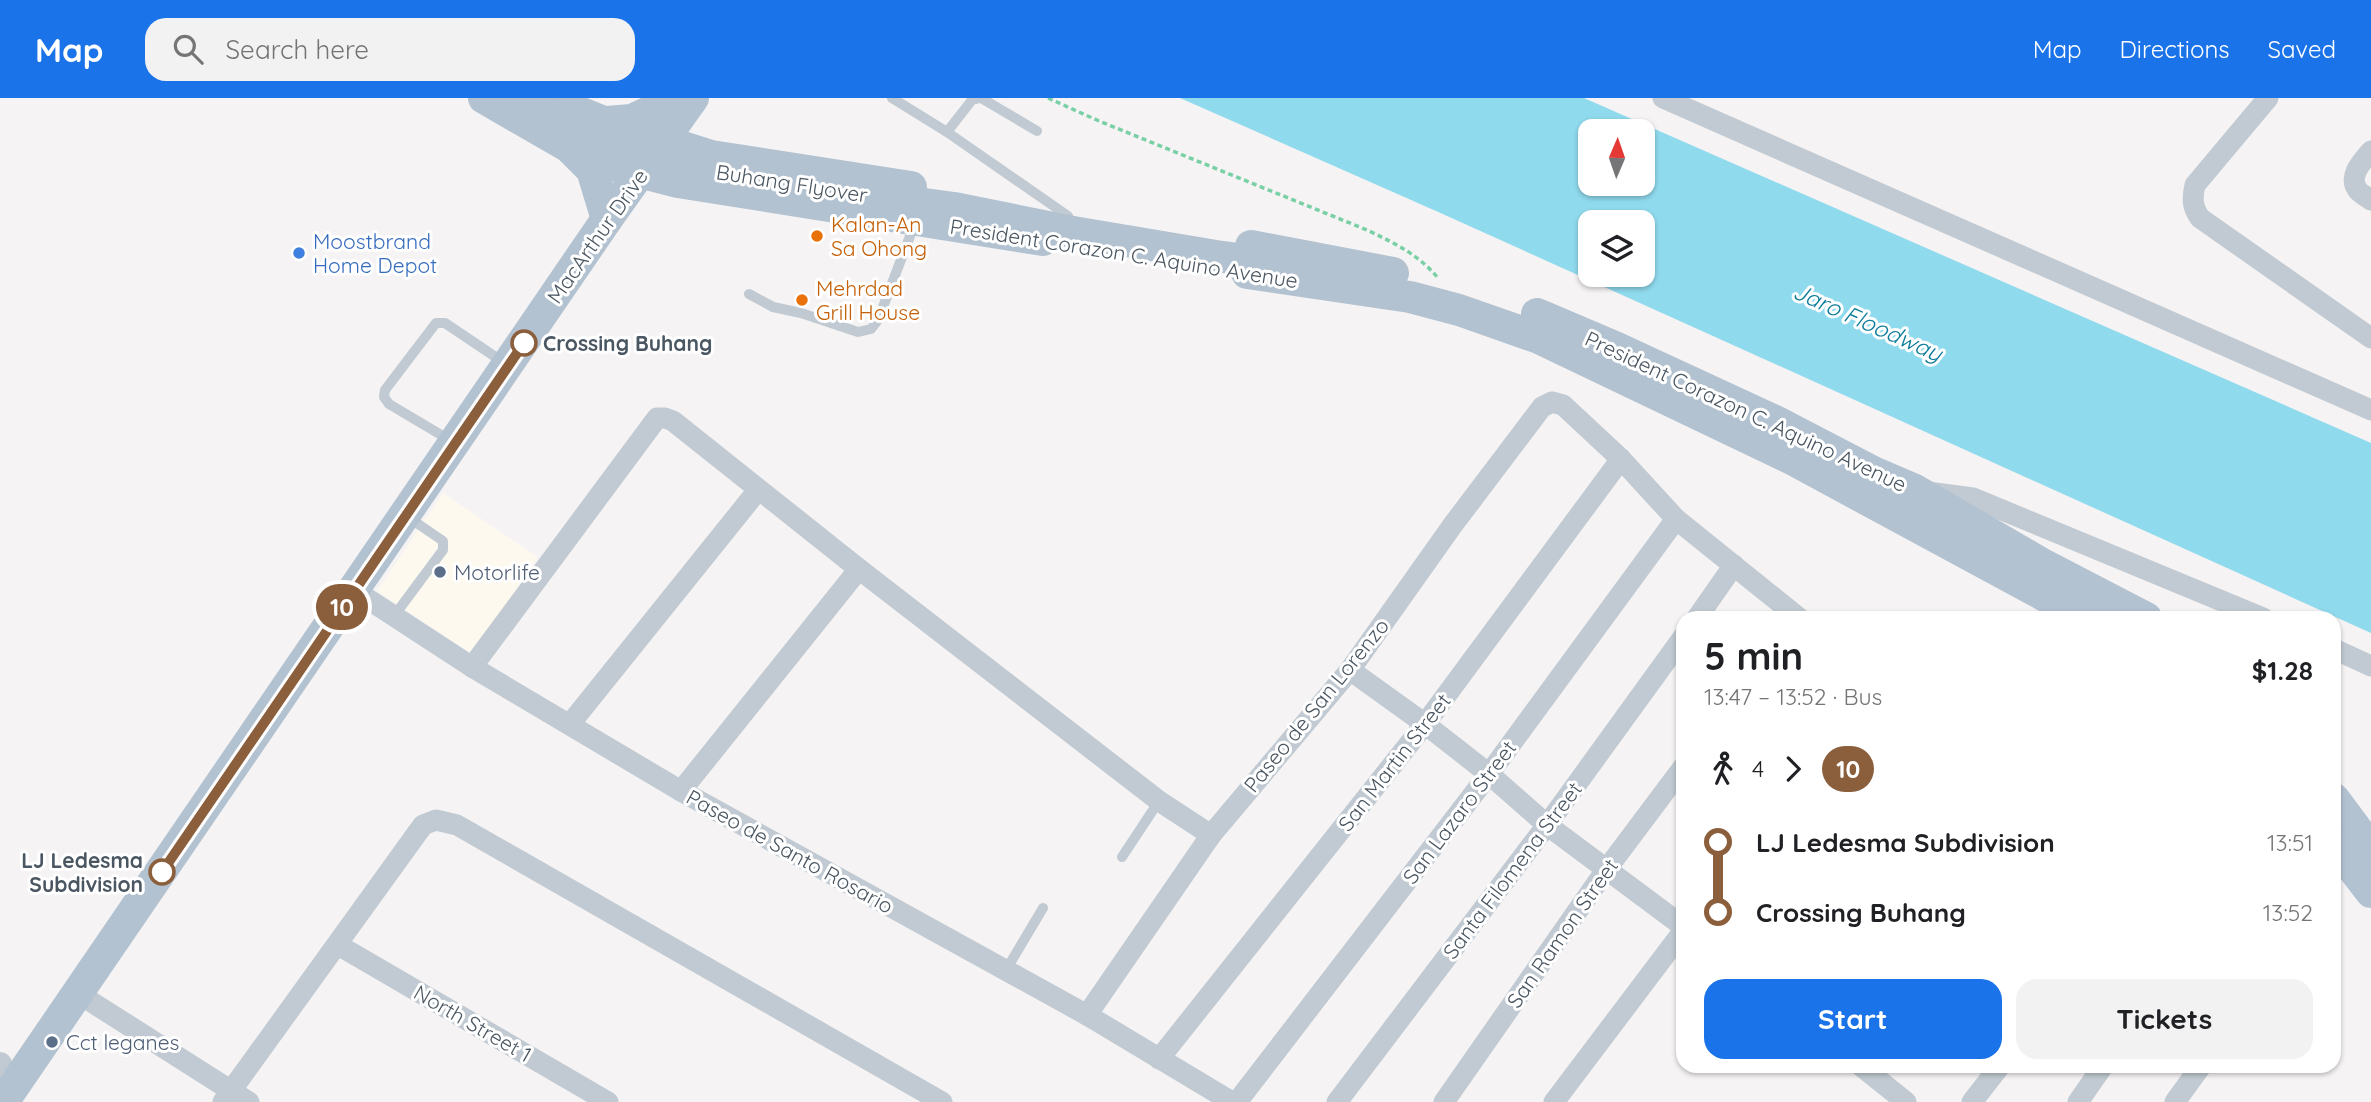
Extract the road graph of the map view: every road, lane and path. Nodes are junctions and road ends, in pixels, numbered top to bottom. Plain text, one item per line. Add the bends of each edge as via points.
1 (484, 98) edge
2 (522, 98) edge
3 (556, 98) edge
4 (695, 98) edge
5 (892, 98) edge
6 (981, 98) edge
7 (1048, 98) edge
8 (1663, 98) edge
9 (2268, 98) edge
10 (604, 122) junction
11 (1037, 131) dead end
12 (947, 132) junction
13 (665, 140) junction
14 (569, 147) junction
15 (2371, 151) edge
16 (744, 160) junction
17 (641, 173) junction
18 (700, 187) junction
19 (2371, 200) edge
20 (1068, 216) junction
21 (607, 219) junction
22 (916, 221) junction
23 (1280, 265) joint
24 (1324, 272) junction
25 (1443, 283) junction
26 (749, 294) dead end
27 (2371, 338) edge
28 (509, 365) junction
29 (2371, 410) edge
30 (456, 443) junction
31 (1621, 459) junction
32 (1866, 483) junction
33 (758, 490) junction
34 (1915, 490) junction
35 (406, 516) junction
36 (1676, 519) junction
37 (1734, 565) junction
38 (859, 569) junction
39 (2037, 577) junction
40 (354, 590) junction
41 (1701, 611) edge
42 (1789, 611) edge
43 (2094, 611) edge
44 (2246, 611) edge
45 (394, 616) junction
46 (1676, 647) edge
47 (2341, 652) edge
48 (2371, 666) edge
49 (472, 667) junction
50 (1350, 670) junction
51 (570, 724) junction
52 (1425, 724) junction
53 (1489, 774) junction
54 (1676, 777) edge
55 (681, 791) junction
56 (1159, 801) junction
57 (2341, 818) edge
58 (1547, 825) junction
59 (1211, 835) junction
60 (2350, 842) edge
61 (1122, 857) dead end
62 (1606, 870) junction
63 (2371, 892) edge
64 (1043, 908) dead end
65 (1676, 922) edge
66 (1676, 939) edge
67 (338, 945) junction
68 (1006, 970) junction
69 (79, 994) junction
70 (1087, 1015) junction
71 (1159, 1059) junction
72 (1878, 1073) edge
73 (1995, 1073) edge
74 (2098, 1073) edge
75 (2196, 1073) edge
76 (5, 1085) edge
77 (234, 1098) edge
78 (608, 1102) edge
79 (942, 1102) edge
80 (1234, 1102) edge
81 (1337, 1102) edge
82 (1444, 1102) edge
83 (1554, 1102) edge
84 (1906, 1102) edge
85 (1972, 1102) edge
86 (2078, 1102) edge
87 (2175, 1102) edge

1 - 14 main road, President Corazon C. Aquino Avenue
2 - 23 main road, Buhang Flyover, bridge via 588,136 666,162
3 - 10 main road, President Corazon C. Aquino Avenue
4 - 10 main road via 668,103 632,120
4 - 13 main road, MacArthur Drive
4 - 16 main road via 709,139 721,153
5 - 12 lane
6 - 11 lane
6 - 12 lane via 972,100
7 - 25 path via 1367,230 1424,261
8 - 29 street
9 - 27 street via 2195,185 2195,210 2200,218
10 - 13 main road, President Corazon C. Aquino Avenue
12 - 20 lane
13 - 16 main road, President Corazon C. Aquino Avenue via 711,156
13 - 17 main road, MacArthur Drive
14 - 17 main road, President Corazon C. Aquino Avenue
14 - 21 main road via 592,170
15 - 19 street via 2354,177 2356,188
16 - 20 main road, President Corazon C. Aquino Avenue
17 - 18 main road, President Corazon C. Aquino Avenue
17 - 21 main road, MacArthur Drive
18 - 21 main road via 660,193
18 - 22 main road, President Corazon C. Aquino Avenue
20 - 24 main road, President Corazon C. Aquino Avenue
21 - 28 main road, MacArthur Drive
22 - 24 main road, President Corazon C. Aquino Avenue
22 - 26 lane via 871,329 858,332 787,312
23 - 24 main road, President Corazon C. Aquino Avenue
24 - 25 main road, President Corazon C. Aquino Avenue
24 - 32 main road, President Corazon C. Aquino Avenue via 1539,338 1792,459
25 - 32 main road, President Corazon C. Aquino Avenue via 1545,317 1775,421
28 - 30 main road, MacArthur Drive
28 - 30 lane via 445,323 436,323 385,390 389,404
30 - 35 main road, MacArthur Drive
31 - 36 street
31 - 50 street, Paseo de San Lorenzo via 1563,405 1552,402 1542,407
31 - 52 street, San Martin Street
32 - 34 main road, President Corazon C. Aquino Avenue
32 - 39 main road, President Corazon C. Aquino Avenue
33 - 38 street
33 - 49 street via 673,421 657,418
33 - 51 street
34 - 39 main road, President Corazon C. Aquino Avenue
34 - 44 street via 1973,498
35 - 40 main road, MacArthur Drive
35 - 45 lane via 444,545
36 - 37 street
36 - 53 street, San Lazaro Street
37 - 41 street
37 - 42 street
38 - 55 street
38 - 56 street
39 - 43 main road, President Corazon C. Aquino Avenue
40 - 45 street, Paseo de Santo Rosario
40 - 69 main road, MacArthur Drive
45 - 49 street, Paseo de Santo Rosario
46 - 58 street, Santa Filomena Street
47 - 48 street
49 - 51 street, Paseo de Santo Rosario
50 - 52 street
50 - 59 street, Paseo de San Lorenzo
51 - 55 street, Paseo de Santo Rosario
52 - 53 street
52 - 71 street, San Martin Street
53 - 58 street
53 - 80 street, San Lazaro Street
54 - 62 street, San Ramon Street
55 - 68 street, Paseo de Santo Rosario
56 - 59 street
56 - 61 lane
57 - 60 main road
58 - 62 street
58 - 81 street, Santa Filomena Street
59 - 70 street, Paseo de San Lorenzo
60 - 63 main road
62 - 65 street
62 - 82 street, San Ramon Street
64 - 68 lane
66 - 83 street
67 - 77 street
67 - 78 street, North Street 1
67 - 79 street via 423,825 436,820 457,825
68 - 70 street, Paseo de Santo Rosario
69 - 76 main road, MacArthur Drive
69 - 77 street
70 - 71 street, Paseo de Santo Rosario
71 - 80 street, Paseo de Santo Rosario
72 - 84 street
73 - 85 street
74 - 86 street
75 - 87 street

